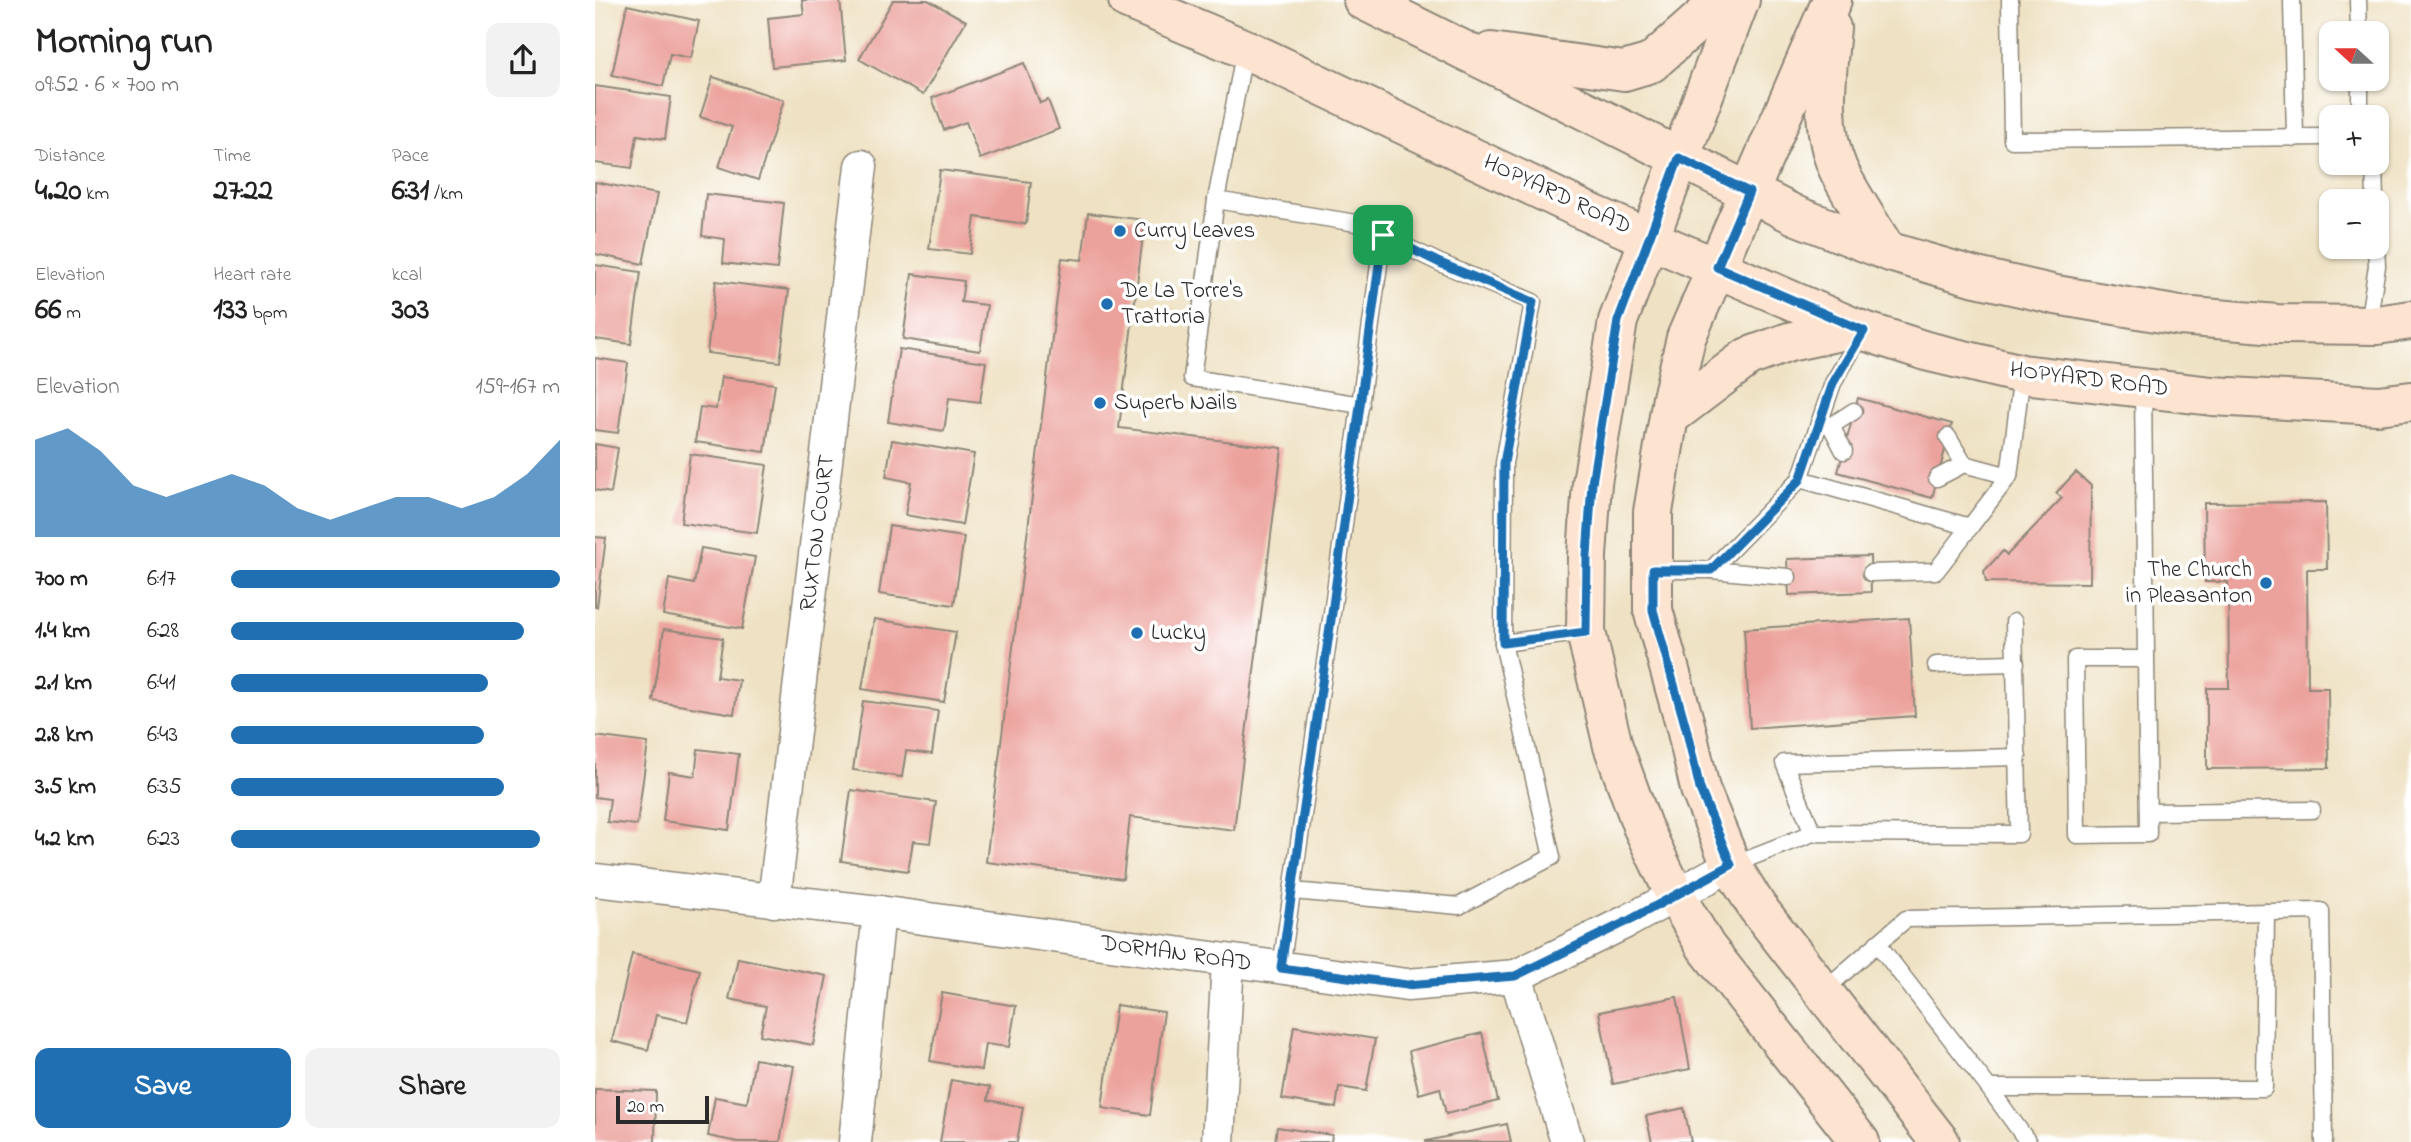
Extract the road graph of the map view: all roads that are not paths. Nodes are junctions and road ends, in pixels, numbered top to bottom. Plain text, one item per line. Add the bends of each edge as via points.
1 (1128, 0) edge
2 (1363, 0) edge
3 (1722, 0) edge
4 (1740, 0) edge
5 (1833, 0) edge
6 (2010, 0) edge
7 (2292, 0) edge
8 (2358, 0) edge
9 (2359, 21) edge
10 (1458, 48) junction
11 (1245, 49) junction
12 (2319, 137) edge
13 (2295, 138) junction
14 (1679, 158) junction
15 (861, 166) dead end
16 (1749, 192) junction
17 (1216, 200) junction
18 (1383, 235) junction
19 (1649, 237) junction
20 (1885, 250) junction
21 (2377, 259) edge
22 (1717, 267) junction
23 (2385, 323) edge
24 (1860, 329) junction
25 (2022, 374) junction
26 (2143, 388) junction
27 (2394, 403) edge
28 (1361, 405) junction
29 (1854, 411) dead end
30 (1669, 417) junction
31 (1825, 424) junction
32 (1948, 437) dead end
33 (1844, 451) dead end
34 (1964, 464) junction
35 (2009, 477) junction
36 (1937, 478) dead end
37 (1800, 480) junction
38 (1970, 527) junction
39 (1653, 570) junction
40 (1711, 570) junction
41 (1871, 573) dead end
42 (1788, 577) dead end
43 (2014, 622) dead end
44 (1586, 632) junction
45 (1503, 643) junction
46 (2146, 659) junction
47 (2016, 663) junction
48 (1936, 665) dead end
49 (2018, 757) junction
50 (2312, 810) dead end
51 (2148, 812) junction
52 (1813, 833) junction
53 (1731, 865) junction
54 (595, 880) edge
55 (1293, 891) junction
56 (1675, 895) junction
57 (774, 901) junction
58 (879, 912) junction
59 (2266, 912) junction
60 (1877, 943) junction
61 (1228, 961) junction
62 (1281, 968) junction
63 (1515, 976) junction
64 (1823, 991) junction
65 (1989, 1088) junction
66 (855, 1142) edge
67 (1218, 1142) edge
68 (1567, 1142) edge
69 (1860, 1142) edge
70 (1940, 1142) edge
71 (2028, 1142) edge
72 (2324, 1142) edge

1 - 11 main road, HOPYARD ROAD
2 - 10 main road
3 - 10 main road via 1651,63 1624,71
4 - 14 main road
5 - 16 main road
5 - 20 main road via 1826,85 1829,138 1838,169
6 - 13 lane via 2012,140
7 - 13 lane
8 - 9 lane
10 - 14 main road
11 - 17 lane
11 - 19 main road, HOPYARD ROAD
12 - 13 lane
14 - 16 main road
14 - 19 main road
15 - 57 street, RUXTON COURT
16 - 20 main road
16 - 22 main road
17 - 18 lane via 1356,223
17 - 28 lane via 1192,378
18 - 28 lane
18 - 45 lane via 1533,302 1504,463
19 - 22 main road, HOPYARD ROAD
19 - 44 main road via 1615,334 1592,483
20 - 23 main road via 1996,282 2180,316 2277,324
21 - 23 lane
22 - 24 main road, HOPYARD ROAD
22 - 30 main road via 1686,338
24 - 25 main road, HOPYARD ROAD via 1926,351
24 - 30 main road via 1789,342 1748,357
24 - 31 lane via 1833,383
25 - 26 main road, HOPYARD ROAD
25 - 35 lane
26 - 27 main road, HOPYARD ROAD via 2212,396
26 - 46 lane
28 - 55 lane
29 - 31 lane
30 - 39 main road via 1653,512
31 - 33 lane
31 - 37 lane
32 - 34 lane
34 - 35 lane
34 - 36 lane
35 - 38 lane
37 - 38 lane
37 - 40 lane
38 - 41 lane via 1936,571
39 - 40 lane
39 - 53 main road via 1653,610 1700,789
40 - 42 lane
43 - 47 lane
44 - 45 lane
44 - 56 main road via 1613,746 1642,825
45 - 55 lane via 1552,857 1459,906
46 - 51 lane
46 - 51 lane via 2075,659 2077,835 2148,834
47 - 48 lane
47 - 49 lane
49 - 52 lane via 2019,834
49 - 52 lane via 1784,763
50 - 51 lane
52 - 53 lane
53 - 56 street, DORMAN ROAD
53 - 64 main road via 1757,907
54 - 57 street, DORMAN ROAD
55 - 62 lane
56 - 63 street, DORMAN ROAD
56 - 69 main road via 1706,947
57 - 58 street, DORMAN ROAD
58 - 61 street, DORMAN ROAD
58 - 66 street
59 - 60 lane via 1906,919
59 - 65 lane via 2264,1088
59 - 72 lane via 2321,911
60 - 64 lane
60 - 65 lane
61 - 62 street, DORMAN ROAD
61 - 67 street
62 - 63 street, DORMAN ROAD via 1407,985
63 - 68 street
64 - 70 main road
65 - 71 lane

